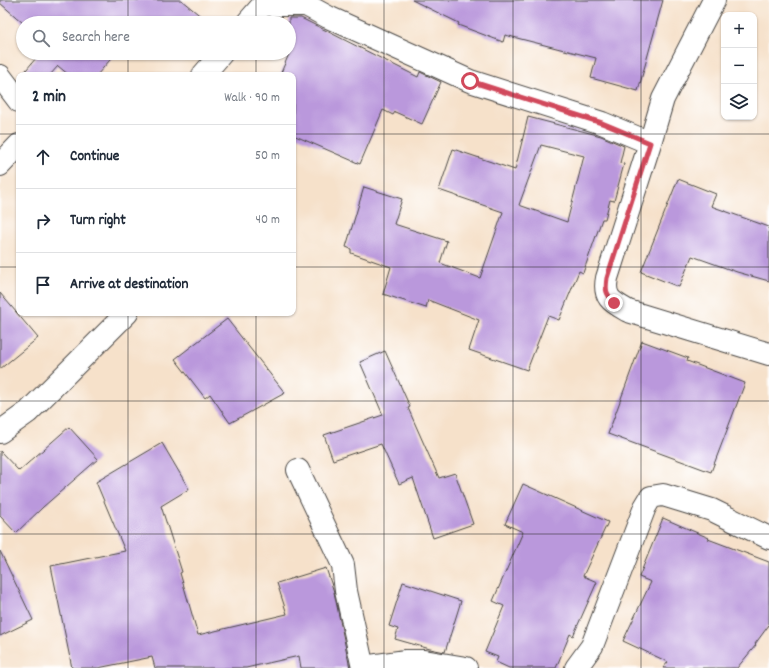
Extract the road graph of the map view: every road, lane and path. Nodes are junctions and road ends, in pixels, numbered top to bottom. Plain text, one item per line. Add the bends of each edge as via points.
1 (714, 0) edge
2 (265, 2) edge
3 (301, 2) edge
4 (253, 16) edge
5 (216, 60) edge
6 (206, 72) edge
7 (0, 76) edge
8 (16, 97) edge
9 (650, 143) junction
10 (16, 148) edge
11 (0, 165) edge
12 (124, 316) edge
13 (769, 354) edge
14 (0, 432) edge
15 (298, 470) dead end
16 (769, 538) edge
17 (363, 668) edge
18 (466, 668) edge
19 (576, 668) edge

1 - 9 street via 663,99
2 - 3 street
2 - 4 street
3 - 9 street via 328,17 470,81 602,123
5 - 6 street
7 - 8 street
9 - 13 street via 607,278 607,295 614,303 628,311
10 - 11 street
12 - 14 street via 28,412
15 - 17 street via 343,566
16 - 19 street via 712,510 663,495 650,497 592,646
17 - 18 street via 406,661 424,661

